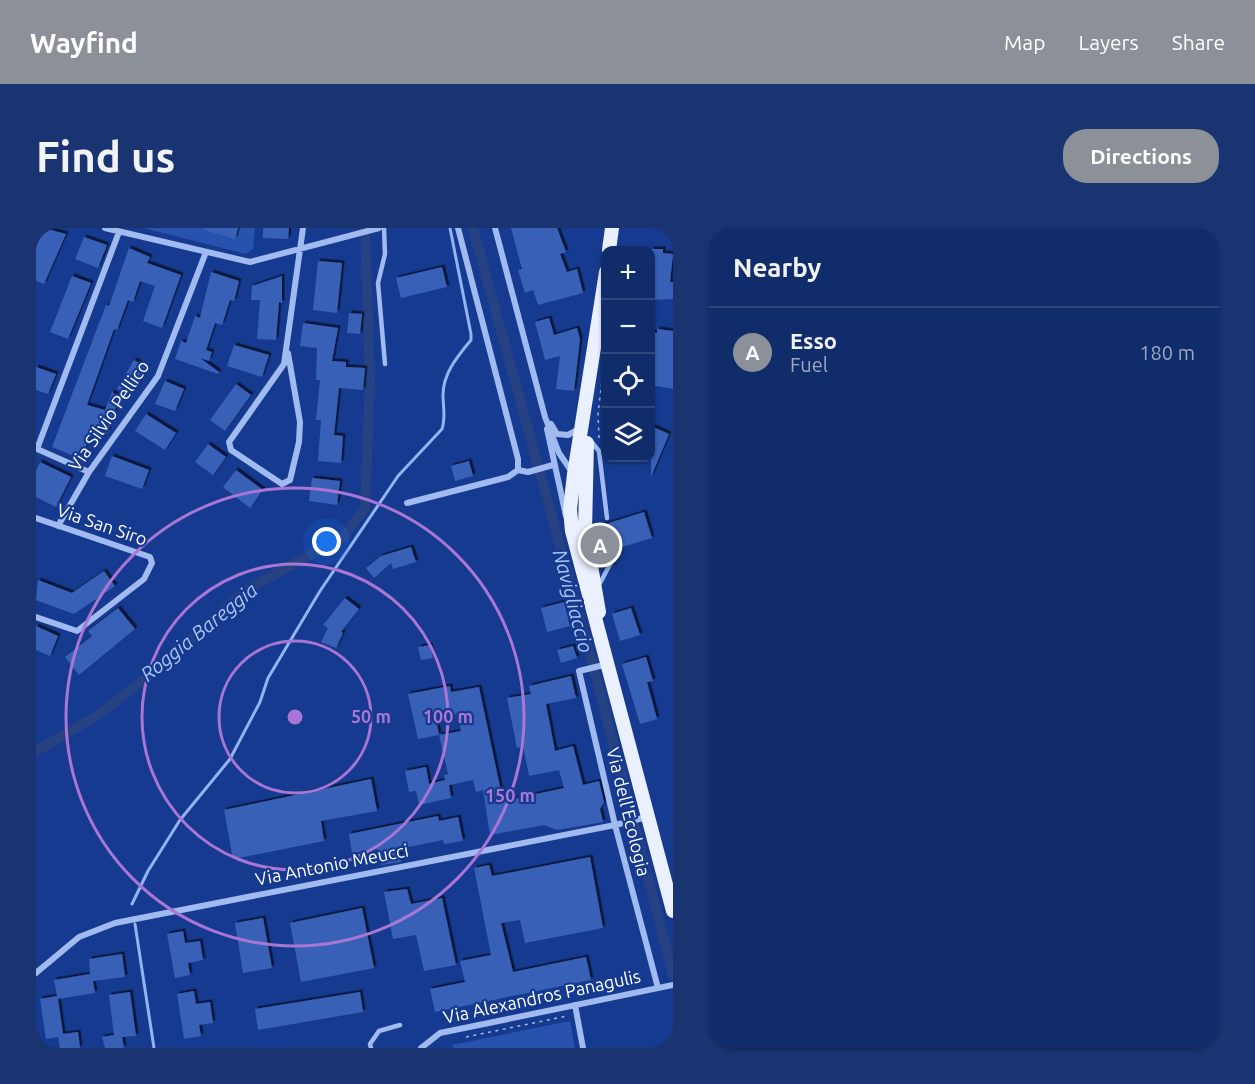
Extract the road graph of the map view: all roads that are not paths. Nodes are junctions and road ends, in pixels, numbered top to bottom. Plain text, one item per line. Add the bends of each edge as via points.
1 (105, 228) edge
2 (303, 228) edge
3 (379, 228) edge
4 (384, 228) edge
5 (458, 228) edge
6 (495, 228) edge
7 (612, 228) edge
8 (119, 232) junction
9 (610, 246) edge
10 (300, 249) junction
11 (206, 252) junction
12 (602, 300) edge
13 (288, 352) junction
14 (385, 364) dead end
15 (589, 393) junction
16 (545, 417) junction
17 (582, 422) junction
18 (587, 437) junction
19 (550, 466) junction
20 (518, 470) junction
21 (89, 472) junction
22 (574, 474) junction
23 (585, 490) junction
24 (407, 503) dead end
25 (36, 518) edge
26 (608, 518) dead end
27 (58, 526) junction
28 (572, 531) junction
29 (616, 553) dead end
30 (596, 590) junction
31 (36, 617) edge
32 (603, 647) junction
33 (603, 665) junction
34 (644, 818) junction
35 (615, 825) junction
36 (673, 911) edge
37 (36, 974) edge
38 (673, 985) edge
39 (658, 988) junction
40 (574, 1005) junction
41 (400, 1025) dead end
42 (371, 1048) edge
43 (421, 1048) edge
44 (583, 1048) edge

1 - 8 street
2 - 10 street
3 - 10 street
4 - 14 lane via 385,254 378,283
5 - 20 street
6 - 16 street
7 - 9 main road
8 - 11 street
8 - 21 street via 37,449
10 - 11 street via 250,262
10 - 13 street
11 - 21 street, Via Silvio Pellico via 158,376
12 - 15 main road
13 - 13 street via 280,373 229,442 231,450 282,484 291,476 300,431
15 - 17 main road
15 - 18 main road
16 - 17 street via 557,434 574,433
16 - 19 street
16 - 22 street via 559,453
17 - 22 main road
18 - 23 main road
18 - 26 lane via 599,451
19 - 20 street via 528,472
19 - 28 street
20 - 24 street via 508,477
21 - 27 street, Via Silvio Pellico
22 - 23 street
22 - 28 main road
23 - 30 main road via 585,531
25 - 27 street, Via San Siro
27 - 31 street, Via San Siro via 150,557 152,563 144,579 77,631
28 - 32 main road
29 - 30 lane
30 - 32 main road
32 - 33 main road
33 - 34 main road
33 - 35 street, Via dell'Ecologia via 579,671
34 - 35 street, Via Antonio Meucci
34 - 36 main road
35 - 37 street, Via Antonio Meucci via 116,923 79,937
35 - 39 street, Via dell'Ecologia
38 - 39 street, Via Alexandros Panagulis
39 - 40 street, Via Alexandros Panagulis
40 - 43 street, Via Alexandros Panagulis via 440,1033
40 - 44 street
41 - 42 lane via 379,1031

